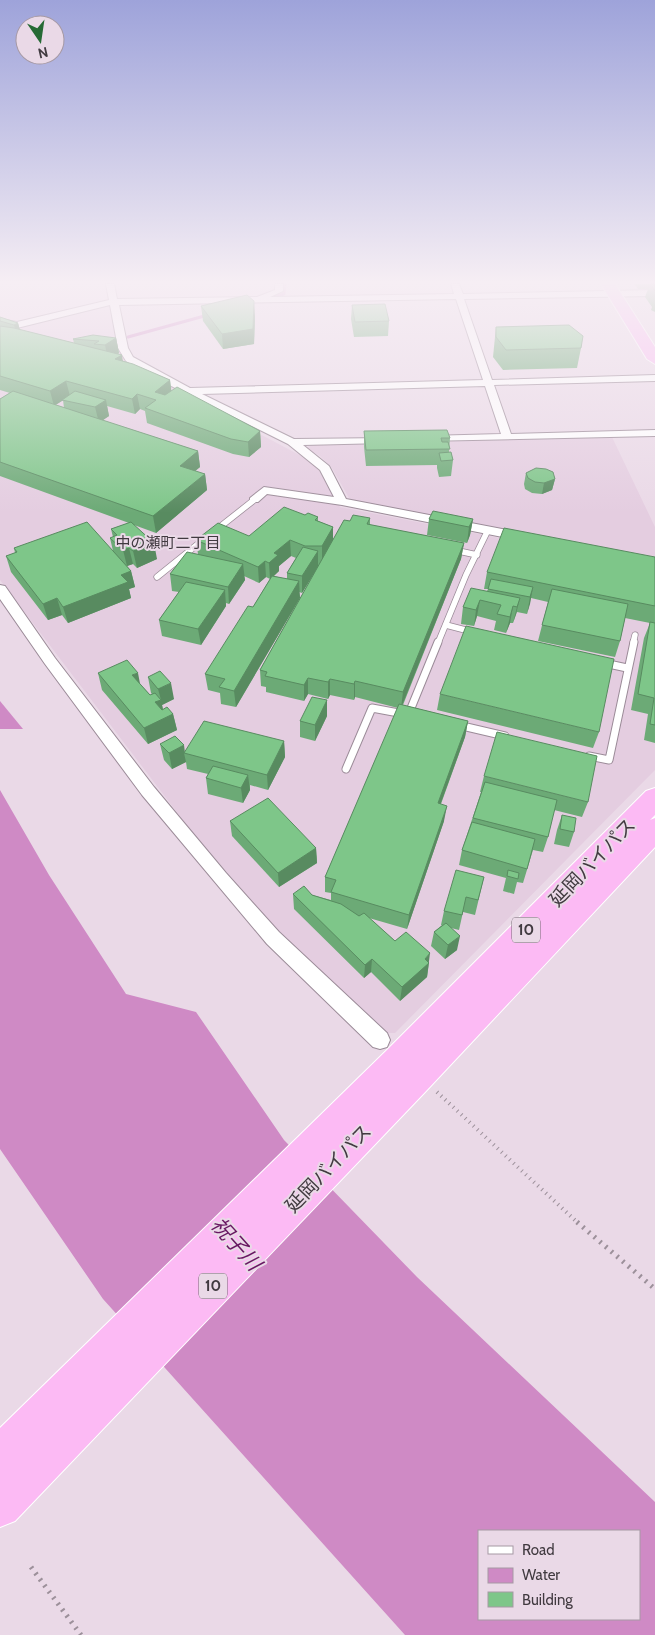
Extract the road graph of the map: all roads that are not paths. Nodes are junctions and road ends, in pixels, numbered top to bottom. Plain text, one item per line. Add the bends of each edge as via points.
1 (131, 360) edge
2 (482, 360) edge
3 (655, 378) edge
4 (489, 382) junction
5 (189, 391) junction
6 (655, 433) edge
7 (507, 437) junction
8 (419, 439) edge
9 (400, 440) edge
10 (292, 442) junction
11 (254, 500) joint
12 (342, 502) junction
13 (488, 530) junction
14 (537, 540) edge
15 (448, 548) edge
16 (477, 555) junction
17 (157, 577) dead end
18 (0, 589) edge
19 (446, 625) junction
20 (484, 634) edge
21 (634, 635) dead end
22 (598, 661) edge
23 (627, 668) junction
24 (409, 713) junction
25 (418, 716) edge
26 (447, 722) edge
27 (514, 738) edge
28 (581, 754) edge
29 (346, 769) dead end
30 (655, 798) edge
31 (655, 830) edge
32 (403, 1064) junction
33 (4, 1485) edge

1 - 5 street
2 - 4 street
3 - 4 street
4 - 5 street
4 - 7 street
5 - 10 street
6 - 7 street
7 - 8 street
9 - 10 street
10 - 12 street via 325,468
11 - 12 street via 264,490
11 - 17 lane
12 - 13 street
13 - 14 street
13 - 16 lane
15 - 16 lane
16 - 19 lane
18 - 32 street via 148,791 220,878 273,938
19 - 20 lane
19 - 24 lane
21 - 23 lane
22 - 23 lane
23 - 28 lane via 609,760
24 - 25 lane
24 - 29 lane via 372,708
26 - 27 lane
30 - 32 highway, 延岡バイパス / 10
31 - 32 highway, 延岡バイパス / 10
32 - 33 highway, 延岡バイパス / 10

